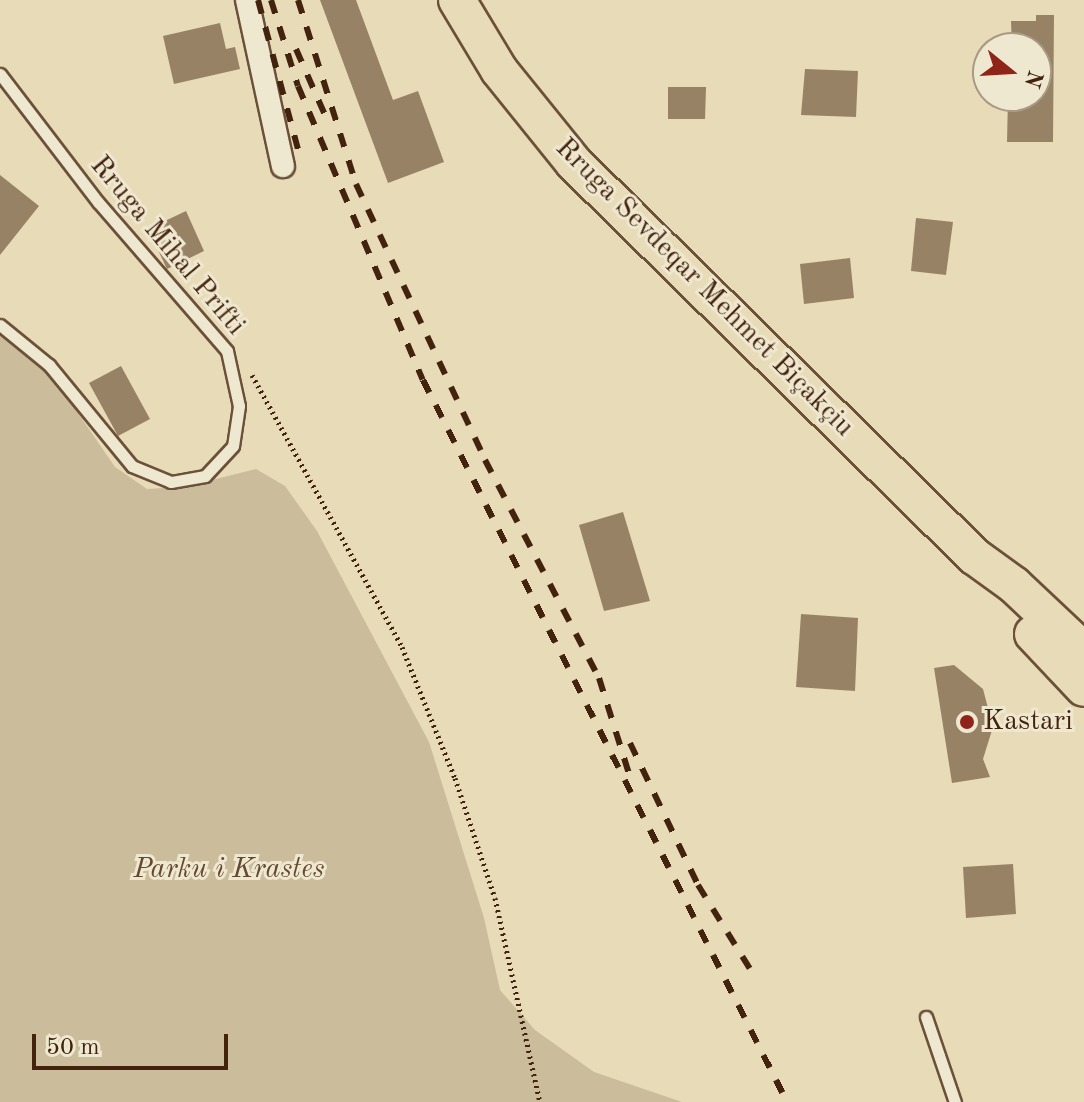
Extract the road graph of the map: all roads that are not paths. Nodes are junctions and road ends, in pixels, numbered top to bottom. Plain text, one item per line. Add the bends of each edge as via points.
1 (247, 0) edge
2 (457, 0) edge
3 (0, 74) edge
4 (283, 166) dead end
5 (0, 325) edge
6 (974, 556) junction
7 (1084, 651) edge
8 (1084, 688) edge
9 (926, 1017) dead end
10 (955, 1102) edge

1 - 4 street
2 - 6 main road, Rruga Sevdeqar Mehmet Biçakçiu via 499,70 574,163
3 - 5 lane, Rruga Mihal Prifti via 88,191 227,351 239,406 233,446 219,465 194,478 171,482 132,466 49,365
6 - 7 main road via 1014,585
6 - 8 main road via 1026,626
9 - 10 lane

